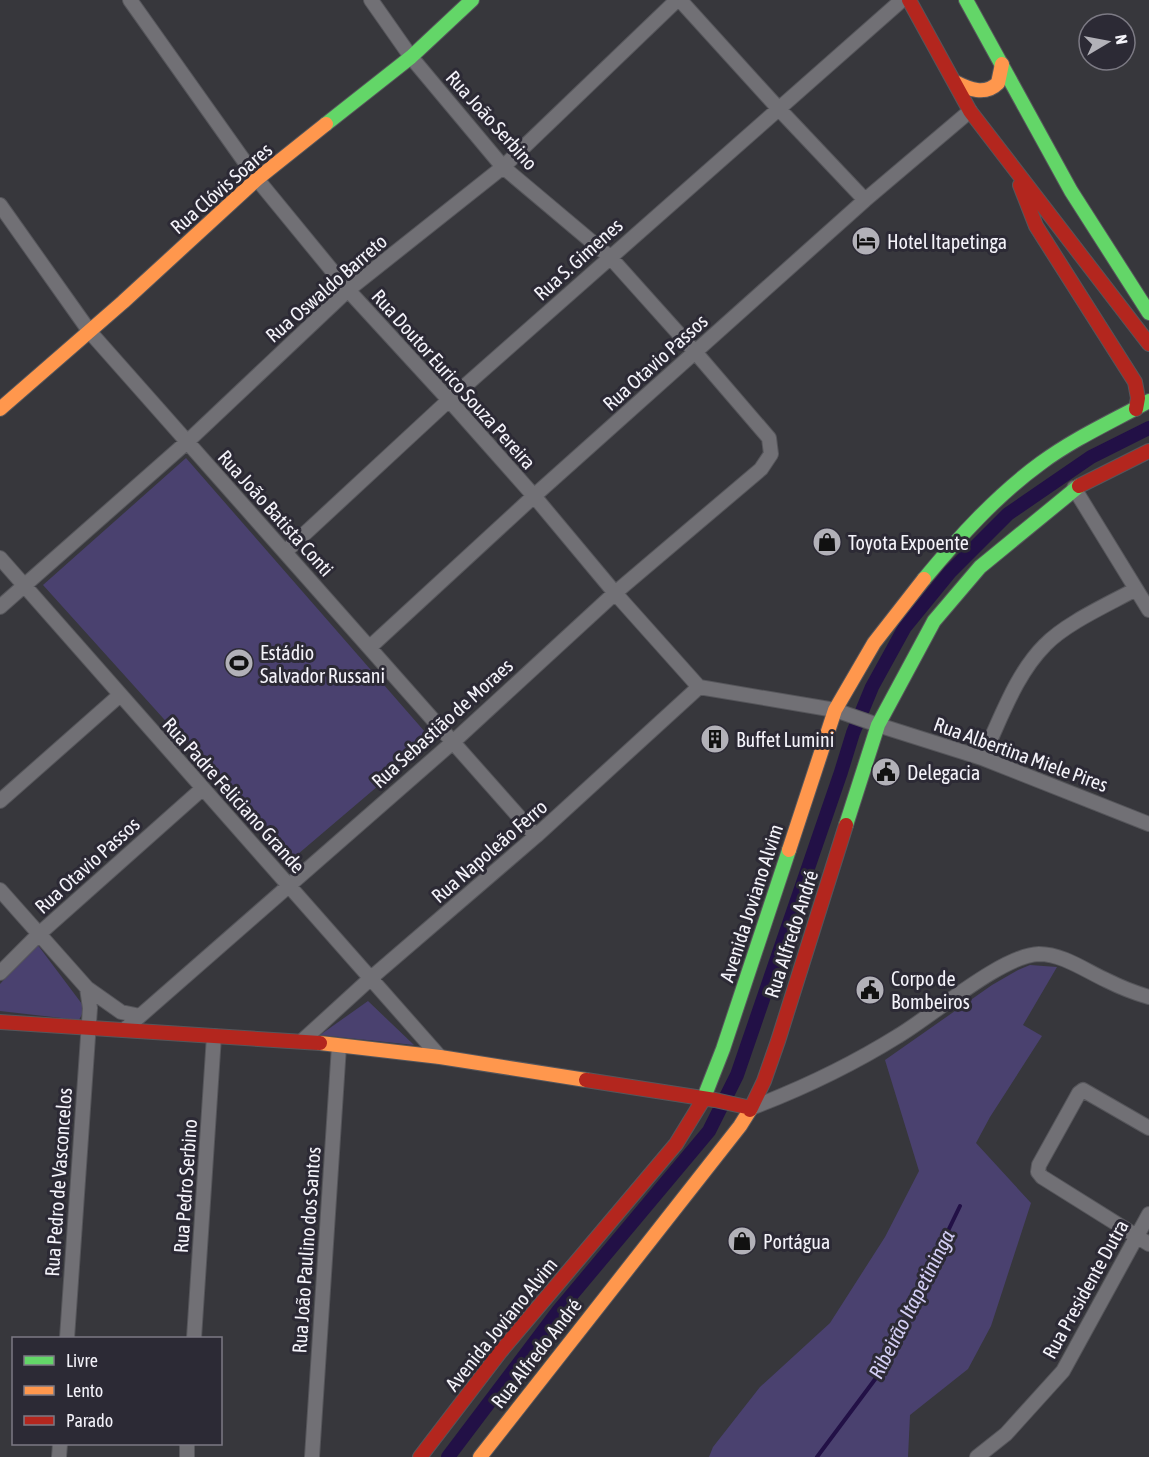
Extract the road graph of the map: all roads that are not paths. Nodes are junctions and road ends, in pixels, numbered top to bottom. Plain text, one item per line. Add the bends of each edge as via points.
1 (130, 0) edge
2 (371, 0) edge
3 (472, 0) edge
4 (678, 0) edge
5 (902, 0) edge
6 (909, 0) edge
7 (966, 0) edge
8 (411, 57) junction
9 (1002, 64) junction
10 (955, 82) junction
11 (778, 108) junction
12 (970, 111) junction
13 (1012, 166) junction
14 (503, 167) junction
15 (257, 179) junction
16 (865, 200) junction
17 (0, 205) edge
18 (610, 257) junction
19 (348, 290) junction
20 (1149, 313) edge
21 (90, 332) junction
22 (1149, 344) edge
23 (696, 352) junction
24 (449, 400) junction
25 (1149, 401) edge
26 (0, 409) edge
27 (1136, 409) junction
28 (769, 438) joint
29 (187, 442) junction
30 (1149, 451) edge
31 (1074, 488) junction
32 (534, 496) junction
33 (285, 552) junction
34 (0, 558) edge
35 (24, 585) junction
36 (1136, 589) junction
37 (615, 593) junction
38 (0, 607) edge
39 (1149, 610) edge
40 (370, 647) junction
41 (699, 687) junction
42 (120, 694) junction
43 (842, 712) junction
44 (874, 724) junction
45 (453, 742) junction
46 (982, 758) junction
47 (202, 789) junction
48 (0, 801) edge
49 (1149, 824) edge
50 (536, 836) junction
51 (288, 885) junction
52 (0, 890) edge
53 (39, 934) junction
54 (0, 974) edge
55 (371, 978) junction
56 (87, 988) junction
57 (1149, 996) edge
58 (140, 1016) junction
59 (0, 1022) edge
60 (88, 1027) junction
61 (124, 1030) junction
62 (214, 1036) junction
63 (302, 1041) junction
64 (339, 1046) junction
65 (440, 1057) junction
66 (713, 1073) junction
67 (678, 1095) junction
68 (709, 1100) junction
69 (746, 1107) junction
70 (687, 1125) junction
71 (1149, 1128) edge
72 (1149, 1214) edge
73 (1136, 1237) junction
74 (1149, 1244) edge
75 (67, 1337) edge
76 (194, 1337) edge
77 (312, 1457) edge
78 (420, 1457) edge
79 (480, 1457) edge
80 (977, 1457) edge

1 - 15 street, Rua Doutor Eurico Souza Pereira
2 - 8 street, Rua João Serbino
3 - 8 main road, Rua Clóvis Soares
4 - 11 street
4 - 14 street, Rua Oswaldo Barreto
5 - 11 street, Rua S. Gimenes
6 - 10 main road
7 - 9 main road
8 - 14 street, Rua João Serbino
8 - 15 main road, Rua Clóvis Soares
9 - 10 main road via 1002,75 992,89 976,92
9 - 20 main road via 1089,221
10 - 12 main road
11 - 16 street
11 - 18 street, Rua S. Gimenes
12 - 13 main road
12 - 16 street, Rua Otavio Passos
13 - 22 main road
13 - 27 main road via 1035,226 1135,382
14 - 18 street, Rua João Serbino
14 - 19 street, Rua Oswaldo Barreto
15 - 19 street, Rua Doutor Eurico Souza Pereira
15 - 21 main road, Rua Clóvis Soares
16 - 23 street, Rua Otavio Passos
17 - 21 street, Rua João Batista Conti
18 - 23 street, Rua João Serbino
18 - 24 street, Rua S. Gimenes
19 - 24 street, Rua Doutor Eurico Souza Pereira
19 - 29 street, Rua Oswaldo Barreto
21 - 26 main road, Rua Clóvis Soares
21 - 29 street, Rua João Batista Conti
23 - 28 street, Rua João Serbino
23 - 32 street, Rua Otavio Passos
24 - 32 street, Rua Doutor Eurico Souza Pereira
24 - 33 street, Rua S. Gimenes
25 - 27 main road, Avenida Joviano Alvim
27 - 43 main road, Avenida Joviano Alvim via 1044,460 1012,484 978,518 886,625 850,678
28 - 37 street, Rua Sebastião de Moraes via 771,454 761,469
29 - 33 street, Rua João Batista Conti
29 - 35 street, Rua Oswaldo Barreto
30 - 31 main road, Rua Alfredo André
31 - 36 street
31 - 44 main road, Rua Alfredo André via 980,567 934,621
32 - 37 street, Rua Doutor Eurico Souza Pereira
32 - 40 street, Rua Otavio Passos
33 - 40 street, Rua João Batista Conti
34 - 35 street, Rua Padre Feliciano Grande
35 - 38 street, Rua Oswaldo Barreto
35 - 42 street, Rua Padre Feliciano Grande
36 - 39 street
36 - 46 street via 1047,643 1026,667
37 - 41 street, Rua Doutor Eurico Souza Pereira
37 - 45 street, Rua Sebastião de Moraes
40 - 45 street, Rua João Batista Conti
41 - 43 street, Rua Albertina Miele Pires
41 - 50 street, Rua Napoleão Ferro
42 - 47 street, Rua Padre Feliciano Grande
42 - 48 street
43 - 44 street, Rua Albertina Miele Pires
43 - 66 main road, Avenida Joviano Alvim
44 - 46 street, Rua Albertina Miele Pires
44 - 69 main road, Rua Alfredo André via 778,1041 764,1081
45 - 50 street, Rua João Batista Conti
45 - 51 street, Rua Sebastião de Moraes
46 - 49 street, Rua Albertina Miele Pires
47 - 51 street, Rua Padre Feliciano Grande
47 - 53 street, Rua Otavio Passos
50 - 55 street, Rua Napoleão Ferro
51 - 55 street, Rua Padre Feliciano Grande
51 - 58 street, Rua Sebastião de Moraes
52 - 53 street
53 - 54 street, Rua Otavio Passos
53 - 56 street
55 - 63 street, Rua Napoleão Ferro
55 - 65 street, Rua Padre Feliciano Grande
56 - 58 street via 121,1012
56 - 60 street, Rua Pedro de Vasconcelos
57 - 69 street via 1053,956 1020,957 898,1036 795,1091
58 - 61 street, Rua Sebastião de Moraes
59 - 60 main road
60 - 61 main road
60 - 75 street, Rua Pedro de Vasconcelos
61 - 62 main road
62 - 63 main road
62 - 76 street, Rua Pedro Serbino
63 - 64 main road
64 - 65 main road
64 - 77 street, Rua João Paulino dos Santos
65 - 67 main road
66 - 67 main road via 703,1084
66 - 68 main road, Avenida Joviano Alvim
67 - 68 main road
67 - 70 main road via 687,1112
68 - 69 main road
68 - 70 main road, Avenida Joviano Alvim
69 - 79 main road, Rua Alfredo André via 707,1170
70 - 78 main road, Avenida Joviano Alvim via 676,1144 501,1351
71 - 73 street via 1083,1090 1038,1172
72 - 73 street, Rua Presidente Dutra
73 - 74 street
73 - 80 street, Rua Presidente Dutra via 1064,1371 1006,1434

